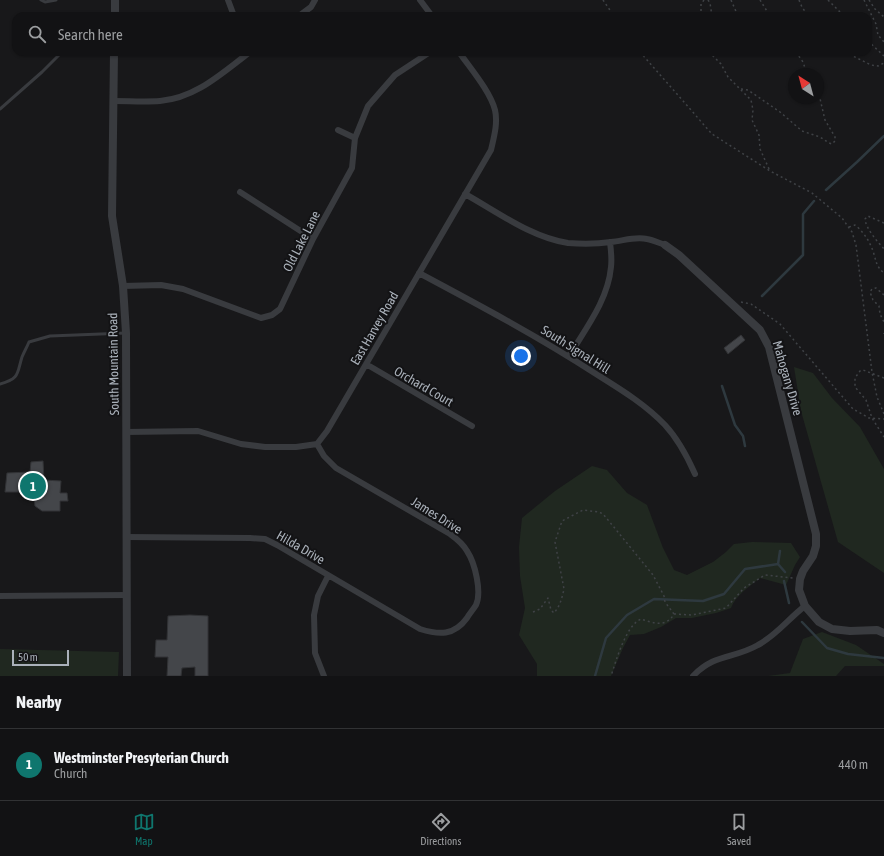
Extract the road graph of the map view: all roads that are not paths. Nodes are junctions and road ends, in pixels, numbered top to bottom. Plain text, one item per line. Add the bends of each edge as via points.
1 (41, 0) edge
2 (56, 0) edge
3 (115, 0) edge
4 (228, 0) edge
5 (315, 0) edge
6 (420, 0) edge
7 (115, 12) edge
8 (232, 12) edge
9 (304, 12) edge
10 (429, 12) edge
11 (58, 56) edge
12 (114, 56) edge
13 (245, 56) edge
14 (424, 56) edge
15 (462, 56) edge
16 (114, 101) junction
17 (0, 109) edge
18 (338, 130) dead end
19 (355, 138) junction
20 (240, 192) dead end
21 (465, 194) junction
22 (313, 239) junction
23 (610, 242) junction
24 (665, 245) joint
25 (419, 273) junction
26 (123, 286) junction
27 (126, 333) junction
28 (569, 356) junction
29 (366, 364) junction
30 (0, 384) edge
31 (472, 426) dead end
32 (126, 432) junction
33 (317, 444) junction
34 (695, 474) dead end
35 (126, 537) junction
36 (328, 576) junction
37 (127, 595) junction
38 (0, 596) edge
39 (805, 606) junction
40 (449, 633) joint
41 (884, 633) edge
42 (127, 676) edge
43 (324, 676) edge
44 (693, 676) edge

1 - 2 lane
3 - 7 street
4 - 8 street
5 - 9 street
6 - 10 street
11 - 17 lane
12 - 16 street, South Mountain Road
13 - 16 street via 203,87 183,97 160,101
14 - 19 street, Old Lake Lane via 395,75 368,106
15 - 21 street, East Harvey Road via 486,89 495,110 496,123 491,150
16 - 26 street, South Mountain Road via 112,216
18 - 19 street
19 - 22 street, Old Lake Lane via 352,168
20 - 22 street
21 - 23 street, Mahogany Drive via 545,237 584,244
21 - 25 street, East Harvey Road
22 - 26 street, Old Lake Lane via 280,309 261,318 183,289 161,285
23 - 24 street, Mahogany Drive via 640,238
23 - 28 street via 611,266 601,303
24 - 39 street, Mahogany Drive via 760,330 769,347 816,534 813,556 800,579 799,590
25 - 28 street, South Signal Hill
25 - 29 street, East Harvey Road
26 - 27 street, South Mountain Road
27 - 30 lane via 50,336 29,342 18,374 8,382
27 - 32 street, South Mountain Road
28 - 34 street, South Signal Hill via 631,396 665,425 681,444
29 - 31 street, Orchard Court
29 - 33 street, East Harvey Road
32 - 33 street via 198,431 241,444 265,447
32 - 35 street, South Mountain Road
33 - 40 street, James Drive via 336,468 450,534 468,552 474,565 478,590 476,604 463,624
35 - 36 street, Hilda Drive via 265,539
35 - 37 street, South Mountain Road
36 - 40 street, Hilda Drive via 420,629 434,634
36 - 43 street via 318,596 314,616 315,652
37 - 38 street
37 - 42 street, South Mountain Road
39 - 41 street via 819,622 832,629 877,630
39 - 44 street via 768,640 746,651 718,658

